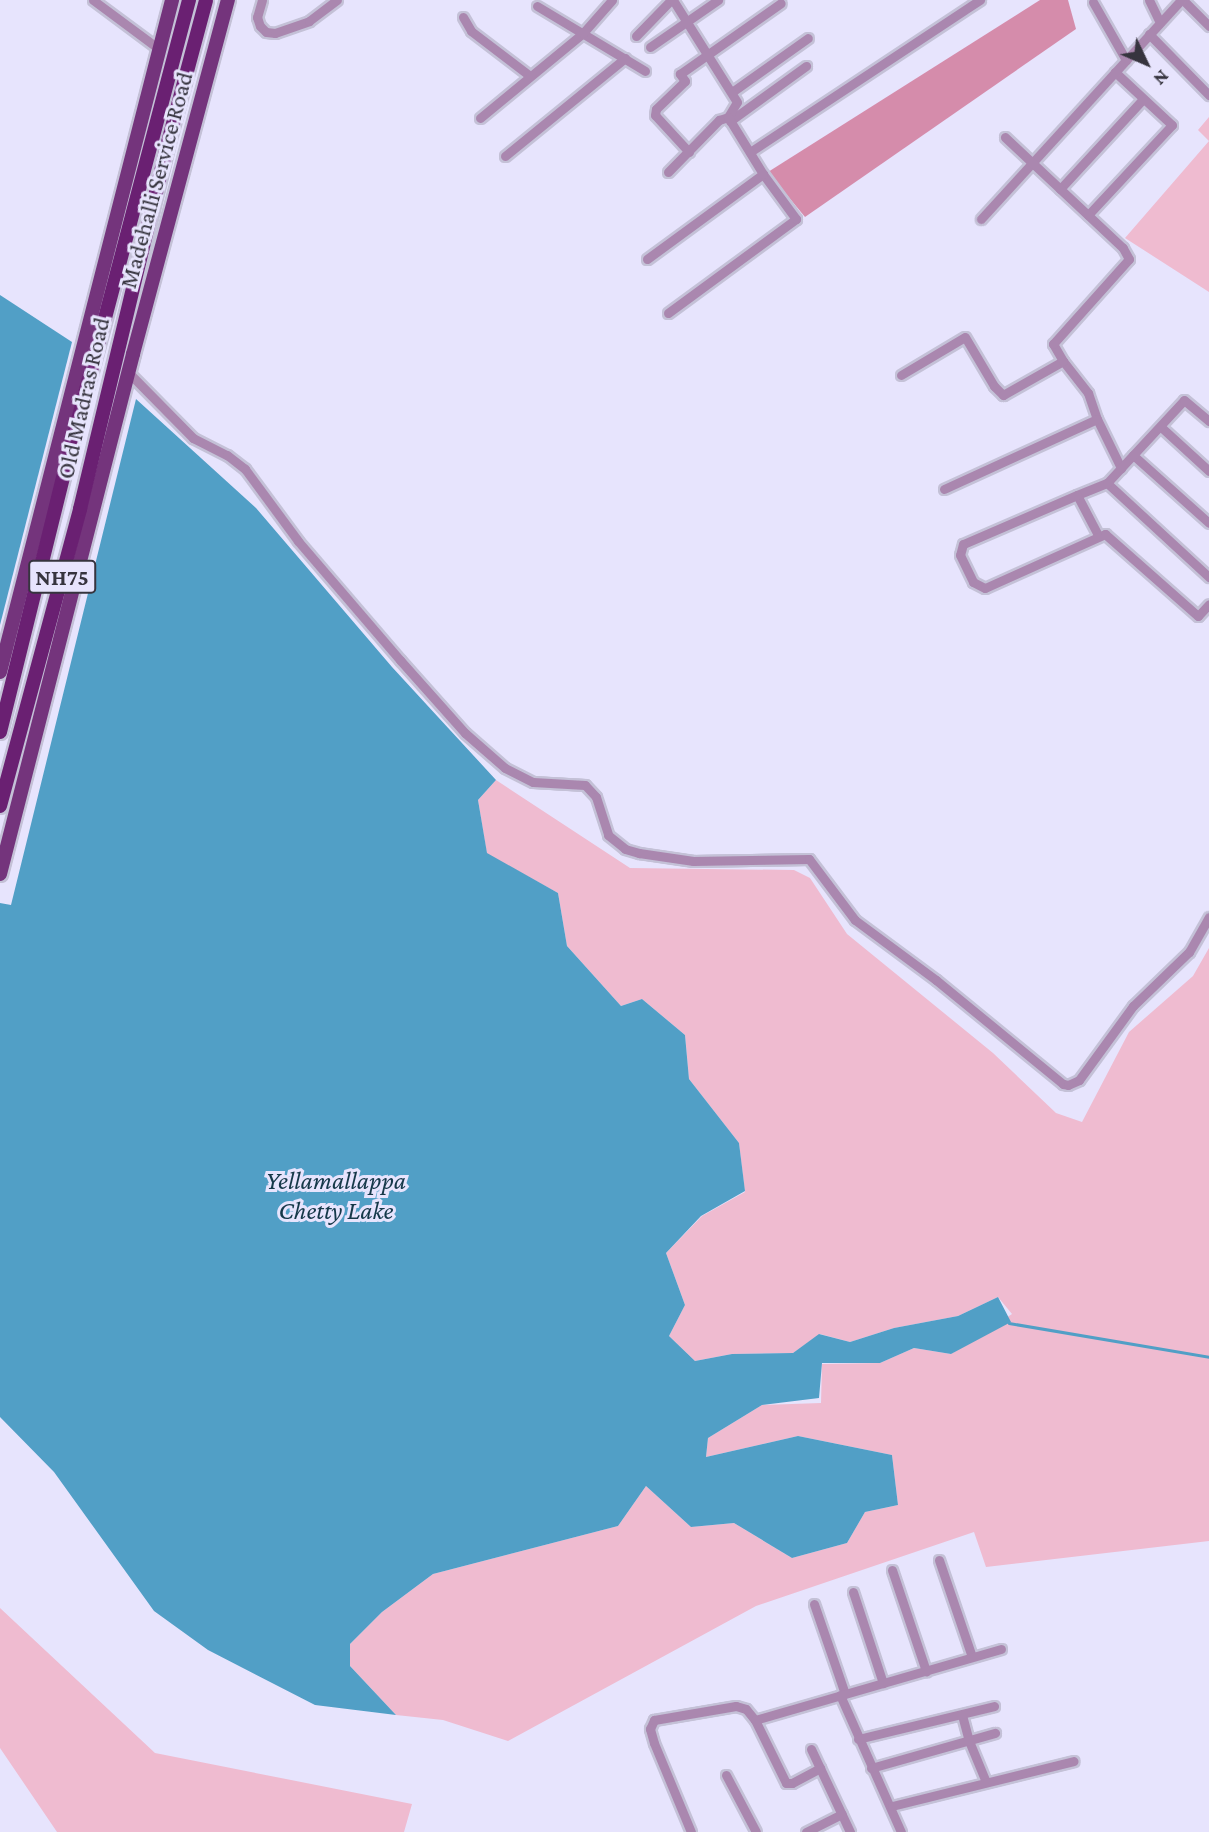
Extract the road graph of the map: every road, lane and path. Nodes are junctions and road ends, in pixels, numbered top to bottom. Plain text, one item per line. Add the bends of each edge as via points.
1 (93, 0) edge
2 (173, 0) edge
3 (189, 0) edge
4 (206, 0) edge
5 (228, 0) edge
6 (262, 0) edge
7 (337, 0) edge
8 (612, 0) edge
9 (672, 0) edge
10 (718, 0) edge
11 (980, 0) edge
12 (1149, 0) edge
13 (1182, 0) edge
14 (1093, 2) dead end
15 (781, 3) dead end
16 (537, 6) dead end
17 (463, 17) dead end
18 (687, 22) junction
19 (1160, 23) junction
20 (1209, 26) edge
21 (583, 33) junction
22 (1149, 34) junction
23 (636, 36) dead end
24 (808, 38) dead end
25 (650, 47) dead end
26 (159, 49) junction
27 (708, 55) junction
28 (625, 58) junction
29 (1126, 60) junction
30 (806, 66) dead end
31 (645, 71) dead end
32 (1115, 72) junction
33 (530, 76) junction
34 (732, 92) junction
35 (1209, 95) edge
36 (1143, 99) junction
37 (480, 118) dead end
38 (729, 119) junction
39 (1005, 136) dead end
40 (689, 152) junction
41 (750, 152) junction
42 (505, 156) dead end
43 (1032, 163) junction
44 (668, 172) dead end
45 (763, 174) junction
46 (1059, 189) junction
47 (1088, 215) junction
48 (981, 219) dead end
49 (647, 258) dead end
50 (668, 313) dead end
51 (1063, 361) junction
52 (128, 372) junction
53 (901, 375) dead end
54 (1097, 419) junction
55 (1209, 421) edge
56 (1161, 428) junction
57 (65, 444) junction
58 (1133, 455) junction
59 (1121, 468) junction
60 (1209, 471) edge
61 (1107, 484) junction
62 (944, 489) dead end
63 (1077, 495) junction
64 (1209, 523) edge
65 (1098, 535) junction
66 (1209, 577) edge
67 (1209, 604) edge
68 (0, 672) edge
69 (0, 732) edge
70 (0, 806) edge
71 (0, 874) edge
72 (1209, 917) edge
73 (939, 1560) dead end
74 (892, 1570) dead end
75 (853, 1592) dead end
76 (814, 1604) dead end
77 (1001, 1649) dead end
78 (972, 1657) junction
79 (926, 1671) junction
80 (883, 1683) junction
81 (842, 1695) junction
82 (993, 1706) dead end
83 (962, 1715) junction
84 (755, 1720) junction
85 (995, 1733) dead end
86 (858, 1739) junction
87 (969, 1741) junction
88 (811, 1749) dead end
89 (1074, 1761) dead end
90 (820, 1768) junction
91 (871, 1768) junction
92 (726, 1775) dead end
93 (986, 1782) junction
94 (892, 1806) junction
95 (842, 1814) junction
96 (691, 1832) edge
97 (756, 1832) edge
98 (806, 1832) edge
99 (850, 1832) edge
100 (901, 1832) edge

1 - 26 street
2 - 26 main road
3 - 57 highway, Old Madras Road / NH75 via 99,341
4 - 70 highway, Old Madras Road / NH75 via 80,509
5 - 52 main road, Madehalli Service Road
6 - 7 street via 257,17 260,26 275,33 309,21
8 - 21 street
9 - 18 street
9 - 23 street
10 - 18 street
11 - 41 street
12 - 19 street
13 - 19 street
13 - 20 street
14 - 29 street
15 - 27 street
16 - 21 street
17 - 33 street via 471,32
18 - 25 street
18 - 27 street
19 - 22 street
21 - 28 street
21 - 33 street
22 - 29 street
22 - 35 street
24 - 34 street
26 - 57 main road
27 - 34 street
27 - 40 street via 680,75 685,81 654,115
28 - 31 street
28 - 42 street
29 - 32 street
30 - 38 street
32 - 36 street
32 - 43 street
33 - 37 street
34 - 38 street via 737,102
36 - 46 street
36 - 47 street via 1172,125
38 - 40 street via 719,120
38 - 41 street
39 - 43 street
40 - 44 street
41 - 45 street
43 - 46 street
43 - 48 street
45 - 49 street
45 - 50 street via 796,219
46 - 47 street
47 - 51 street via 1129,259 1053,344
51 - 53 street via 1003,395 965,337
51 - 54 street via 1088,393
52 - 71 main road, Madehalli Service Road
52 - 72 street via 192,438 245,469 298,541 400,660 465,733 505,768 533,782 585,785 596,797 608,835 625,849 693,861 809,859 855,920 1063,1084 1079,1080 1133,1006 1194,946
54 - 59 street
54 - 62 street
55 - 56 street via 1184,400
56 - 58 street
56 - 60 street
57 - 68 main road
57 - 69 highway, Old Madras Road / NH75
58 - 59 street
58 - 64 street
59 - 61 street
61 - 63 street
61 - 66 street
63 - 65 street
63 - 65 street via 963,544 960,555 973,582 985,588
65 - 67 street via 1105,534 1198,616
73 - 78 street
74 - 79 street
75 - 80 street
76 - 81 street
77 - 78 street
78 - 79 street
79 - 80 street
80 - 81 street
81 - 84 street
81 - 86 street
82 - 83 street
83 - 86 street
83 - 87 street
84 - 90 street via 786,1783
84 - 96 street via 746,1709 727,1706 650,1723
85 - 87 street
86 - 91 street
87 - 91 street
87 - 93 street
88 - 90 street
89 - 93 street
90 - 95 street
91 - 94 street
92 - 97 street
93 - 94 street
94 - 100 street
95 - 98 street
95 - 99 street

